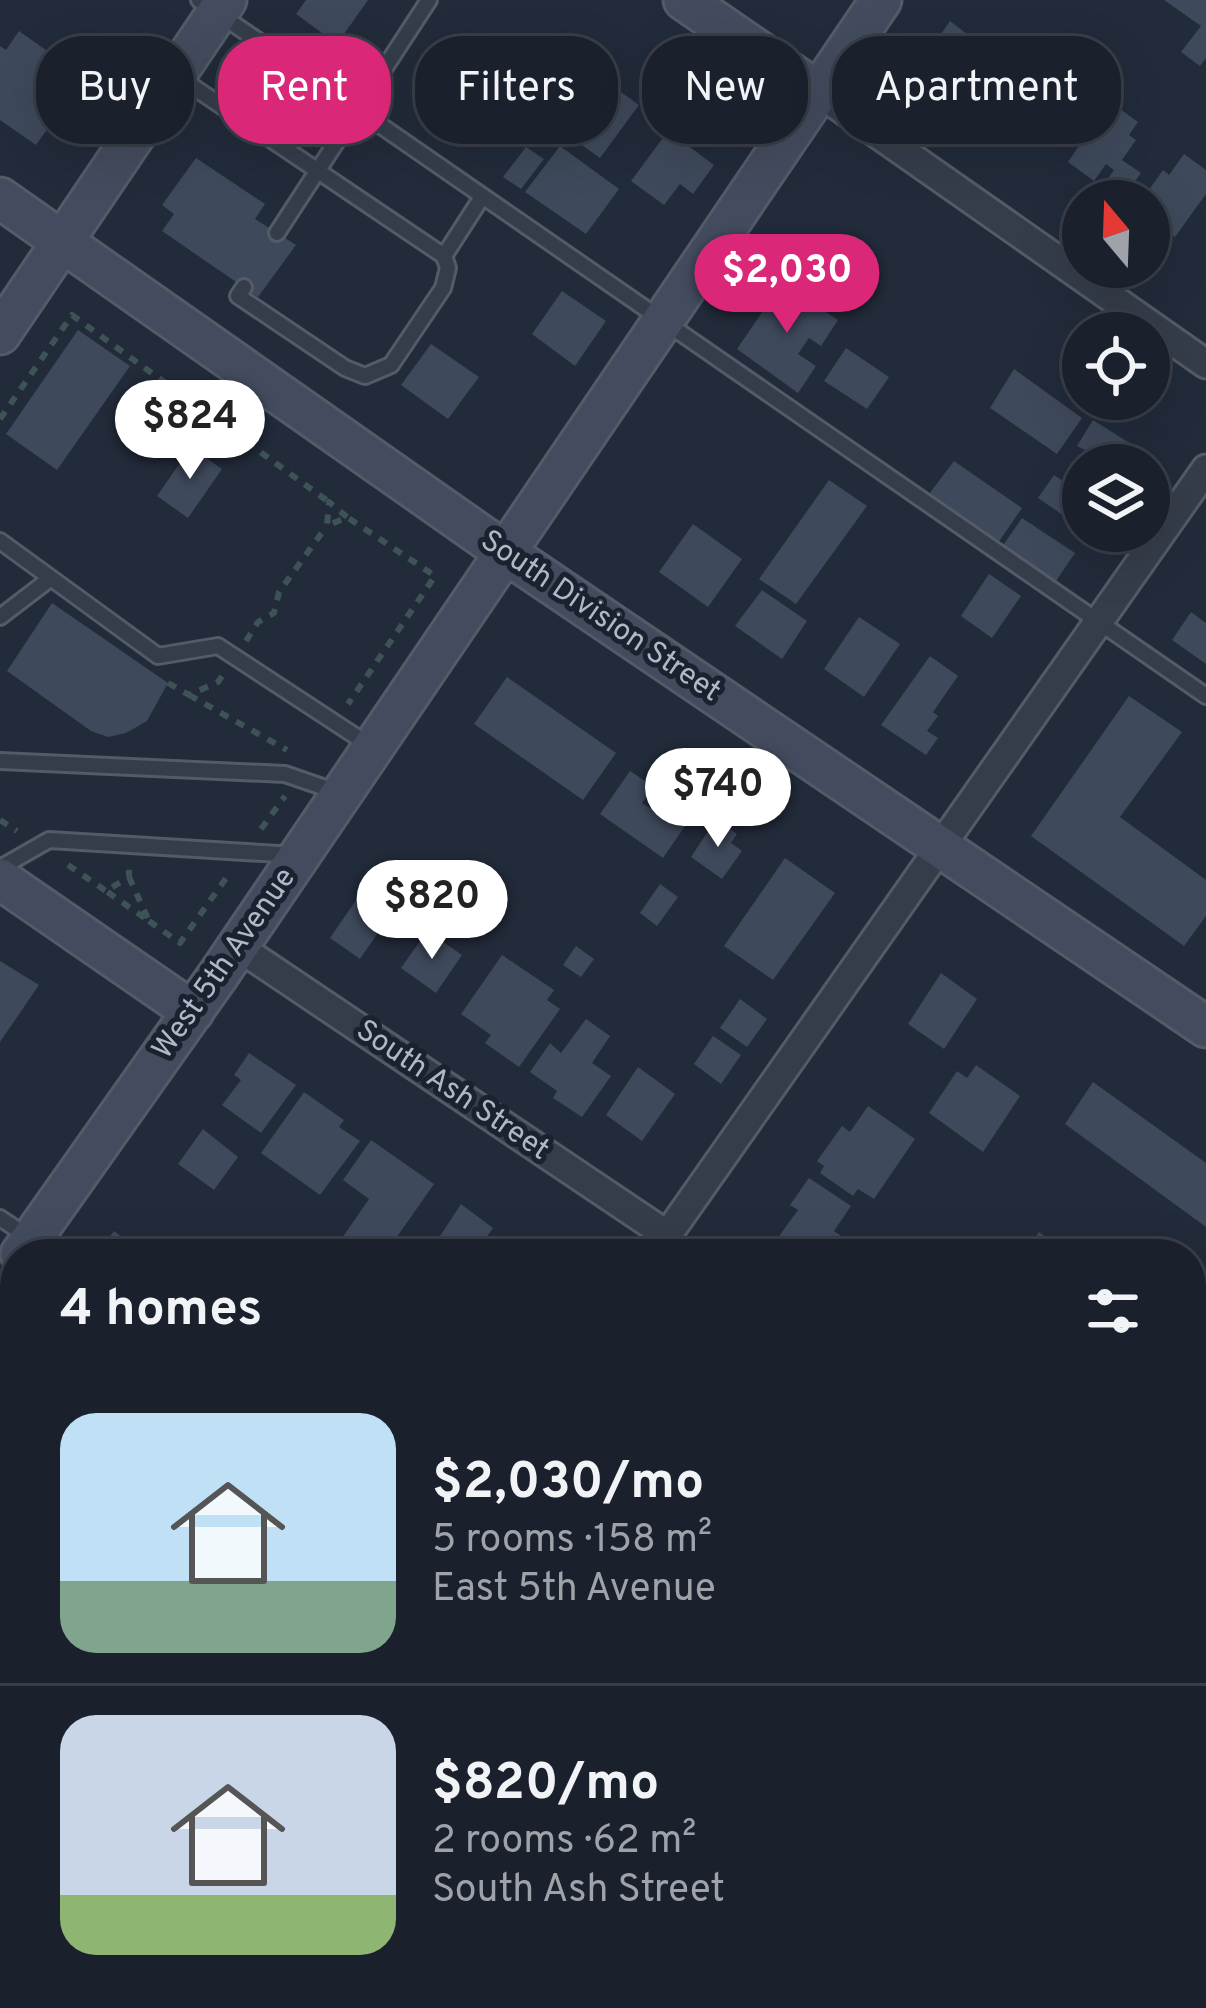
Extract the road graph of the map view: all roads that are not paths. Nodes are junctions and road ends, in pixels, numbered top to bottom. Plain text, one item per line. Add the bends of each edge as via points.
1 (429, 0) edge
2 (684, 0) edge
3 (881, 0) edge
4 (214, 4) edge
5 (257, 36) edge
6 (194, 41) edge
7 (391, 58) edge
8 (194, 87) edge
9 (818, 92) junction
10 (391, 134) edge
11 (130, 144) edge
12 (335, 144) edge
13 (317, 171) junction
14 (482, 197) junction
15 (0, 198) edge
16 (278, 233) dead end
17 (64, 242) junction
18 (444, 256) junction
19 (244, 287) dead end
20 (662, 322) junction
21 (0, 334) edge
22 (1206, 364) edge
23 (1206, 469) edge
24 (0, 541) edge
25 (506, 553) junction
26 (51, 578) junction
27 (0, 617) edge
28 (1100, 620) junction
29 (1206, 696) edge
30 (373, 748) junction
31 (0, 761) edge
32 (342, 793) junction
33 (938, 848) junction
34 (300, 855) junction
35 (0, 868) edge
36 (0, 879) edge
37 (237, 946) junction
38 (193, 1012) junction
39 (1206, 1028) edge
40 (20, 1239) edge
41 (652, 1239) edge
42 (665, 1239) edge

1 - 7 lane
2 - 9 main road
3 - 9 main road, West 5th Avenue
4 - 5 lane
4 - 6 main road
8 - 13 lane
9 - 20 main road, West 5th Avenue
9 - 22 street
10 - 14 lane
11 - 17 main road
12 - 13 lane
13 - 16 lane
13 - 18 lane
14 - 18 lane
14 - 20 lane
15 - 17 main road, South Division Street
17 - 21 main road
17 - 25 main road, South Division Street
18 - 19 lane via 443,288 391,365 365,376 238,296
20 - 25 main road, West 5th Avenue
20 - 28 lane
23 - 28 street
24 - 26 lane
25 - 30 main road, West 5th Avenue
25 - 33 main road, South Division Street
26 - 27 lane
26 - 30 lane via 158,656 218,646
28 - 29 lane
28 - 33 street
30 - 32 main road, West 5th Avenue
31 - 32 lane via 285,774
32 - 34 main road, West 5th Avenue
33 - 39 main road, South Division Street
33 - 42 street
34 - 35 lane via 49,840
34 - 37 main road, West 5th Avenue
36 - 38 main road
37 - 38 main road, West 5th Avenue
37 - 41 street, South Ash Street
38 - 40 main road, West 5th Avenue

